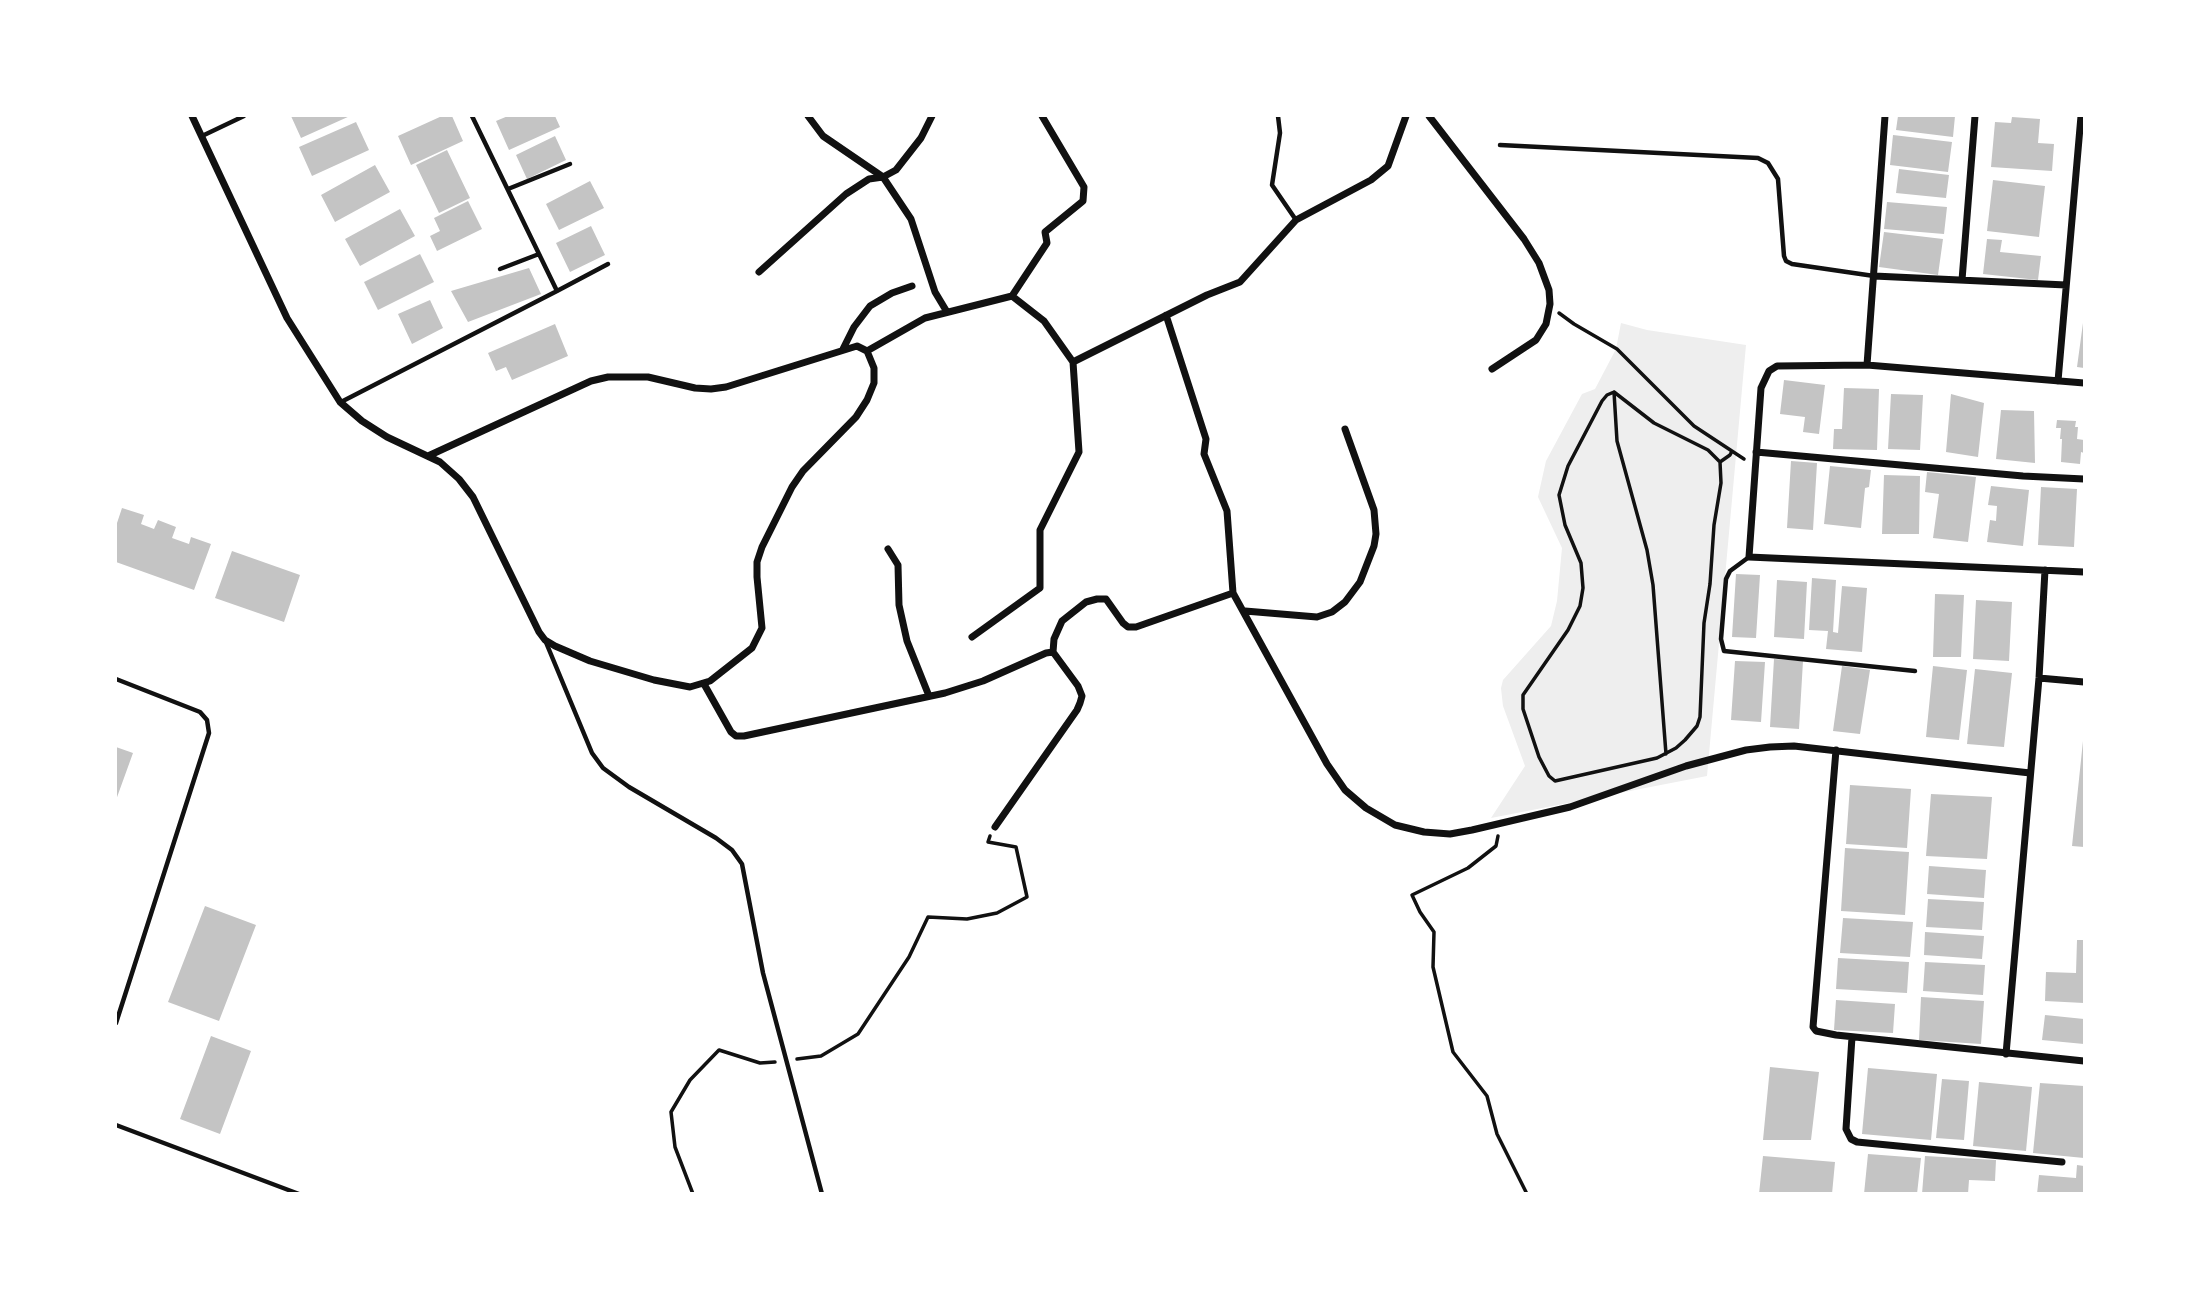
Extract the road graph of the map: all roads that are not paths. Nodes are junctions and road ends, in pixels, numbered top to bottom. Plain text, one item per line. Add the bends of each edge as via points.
1 (192, 116) edge
2 (244, 116) edge
3 (472, 116) edge
4 (808, 116) edge
5 (932, 116) edge
6 (1042, 116) edge
7 (1278, 116) edge
8 (1406, 116) edge
9 (1429, 116) edge
10 (1885, 116) edge
11 (1975, 116) edge
12 (2081, 116) edge
13 (202, 136) junction
14 (1500, 145) dead end
15 (570, 164) dead end
16 (883, 177) junction
17 (508, 190) junction
18 (1296, 220) junction
19 (539, 254) junction
20 (608, 264) dead end
21 (500, 269) dead end
22 (759, 272) dead end
23 (1874, 276) junction
24 (1962, 280) junction
25 (2066, 285) junction
26 (912, 286) dead end
27 (557, 291) junction
28 (1012, 296) junction
29 (947, 312) junction
30 (1166, 315) junction
31 (844, 349) junction
32 (867, 351) junction
33 (1073, 362) junction
34 (1867, 365) junction
35 (1492, 369) dead end
36 (2058, 381) junction
37 (2084, 383) edge
38 (340, 402) junction
39 (1345, 429) dead end
40 (1756, 452) junction
41 (428, 456) junction
42 (2084, 479) edge
43 (888, 549) dead end
44 (1749, 557) junction
45 (2045, 570) junction
46 (2084, 572) edge
47 (1233, 593) junction
48 (1245, 611) junction
49 (972, 638) dead end
50 (545, 640) junction
51 (1053, 652) junction
52 (1915, 671) dead end
53 (2039, 678) junction
54 (116, 679) edge
55 (2084, 682) edge
56 (704, 684) junction
57 (929, 696) junction
58 (1836, 750) junction
59 (2030, 773) junction
60 (995, 827) road end
61 (116, 994) edge
62 (125, 997) junction
63 (116, 1024) edge
64 (1852, 1037) junction
65 (2006, 1054) junction
66 (2084, 1061) edge
67 (116, 1125) edge
68 (2062, 1161) dead end
69 (299, 1194) edge
70 (822, 1194) edge

1 - 13 street
2 - 13 lane
3 - 17 lane
4 - 16 street via 823,136
5 - 16 street via 896,170
6 - 28 street via 1084,187 1083,201 1045,232 1047,243
7 - 18 lane via 1272,185
8 - 18 street via 1388,166
9 - 35 street via 1524,239 1549,290 1546,324 1536,340
10 - 23 street
11 - 24 street
12 - 25 street
13 - 38 street via 287,318
14 - 23 lane via 1758,158 1768,163 1779,179 1786,261
15 - 17 lane
16 - 22 street via 869,179 846,194
16 - 29 street via 911,219 935,292
17 - 19 lane
18 - 30 street via 1240,282
19 - 21 lane
19 - 27 lane
20 - 27 lane
23 - 24 street
23 - 34 street
24 - 25 street
25 - 36 street
26 - 31 street via 870,306
27 - 38 lane
28 - 29 street
28 - 33 street via 1044,321
29 - 32 street via 925,318
30 - 33 street
30 - 47 street via 1206,439 1205,454 1227,511
31 - 32 street via 857,346
31 - 41 street via 711,389 627,376 591,381
32 - 56 street via 874,383 867,400 803,471 762,547 757,562 762,628 743,656
33 - 49 street via 1079,452 1040,530 1040,588
34 - 36 street
34 - 40 street via 1787,365 1769,371 1761,388
36 - 37 street
38 - 41 street via 362,421
39 - 48 street via 1374,510 1377,534 1360,582 1346,602 1317,617
40 - 42 street
40 - 44 street
41 - 50 street via 450,470 473,496
43 - 57 street via 898,565 899,605 907,641
44 - 45 street
44 - 52 lane via 1726,579 1724,651
45 - 46 street
45 - 53 street
47 - 48 street
47 - 51 street via 1136,627 1128,627 1106,599 1097,598 1062,621
48 - 58 street via 1345,790 1395,825 1424,832 1450,834 1570,807 1746,750 1794,746
50 - 56 street via 622,672 690,687
50 - 70 lane via 592,753 603,768 716,838 742,864 763,973
51 - 57 street via 983,681
51 - 60 street via 1078,686 1080,703
53 - 55 street
53 - 59 street
54 - 62 lane via 200,712 209,733
56 - 57 street via 731,732 744,736
58 - 59 street
58 - 64 street via 1812,1019 1816,1031
59 - 65 street
61 - 62 lane
62 - 63 lane
64 - 65 street
64 - 68 street via 1846,1129 1851,1139
65 - 66 street
67 - 69 lane

